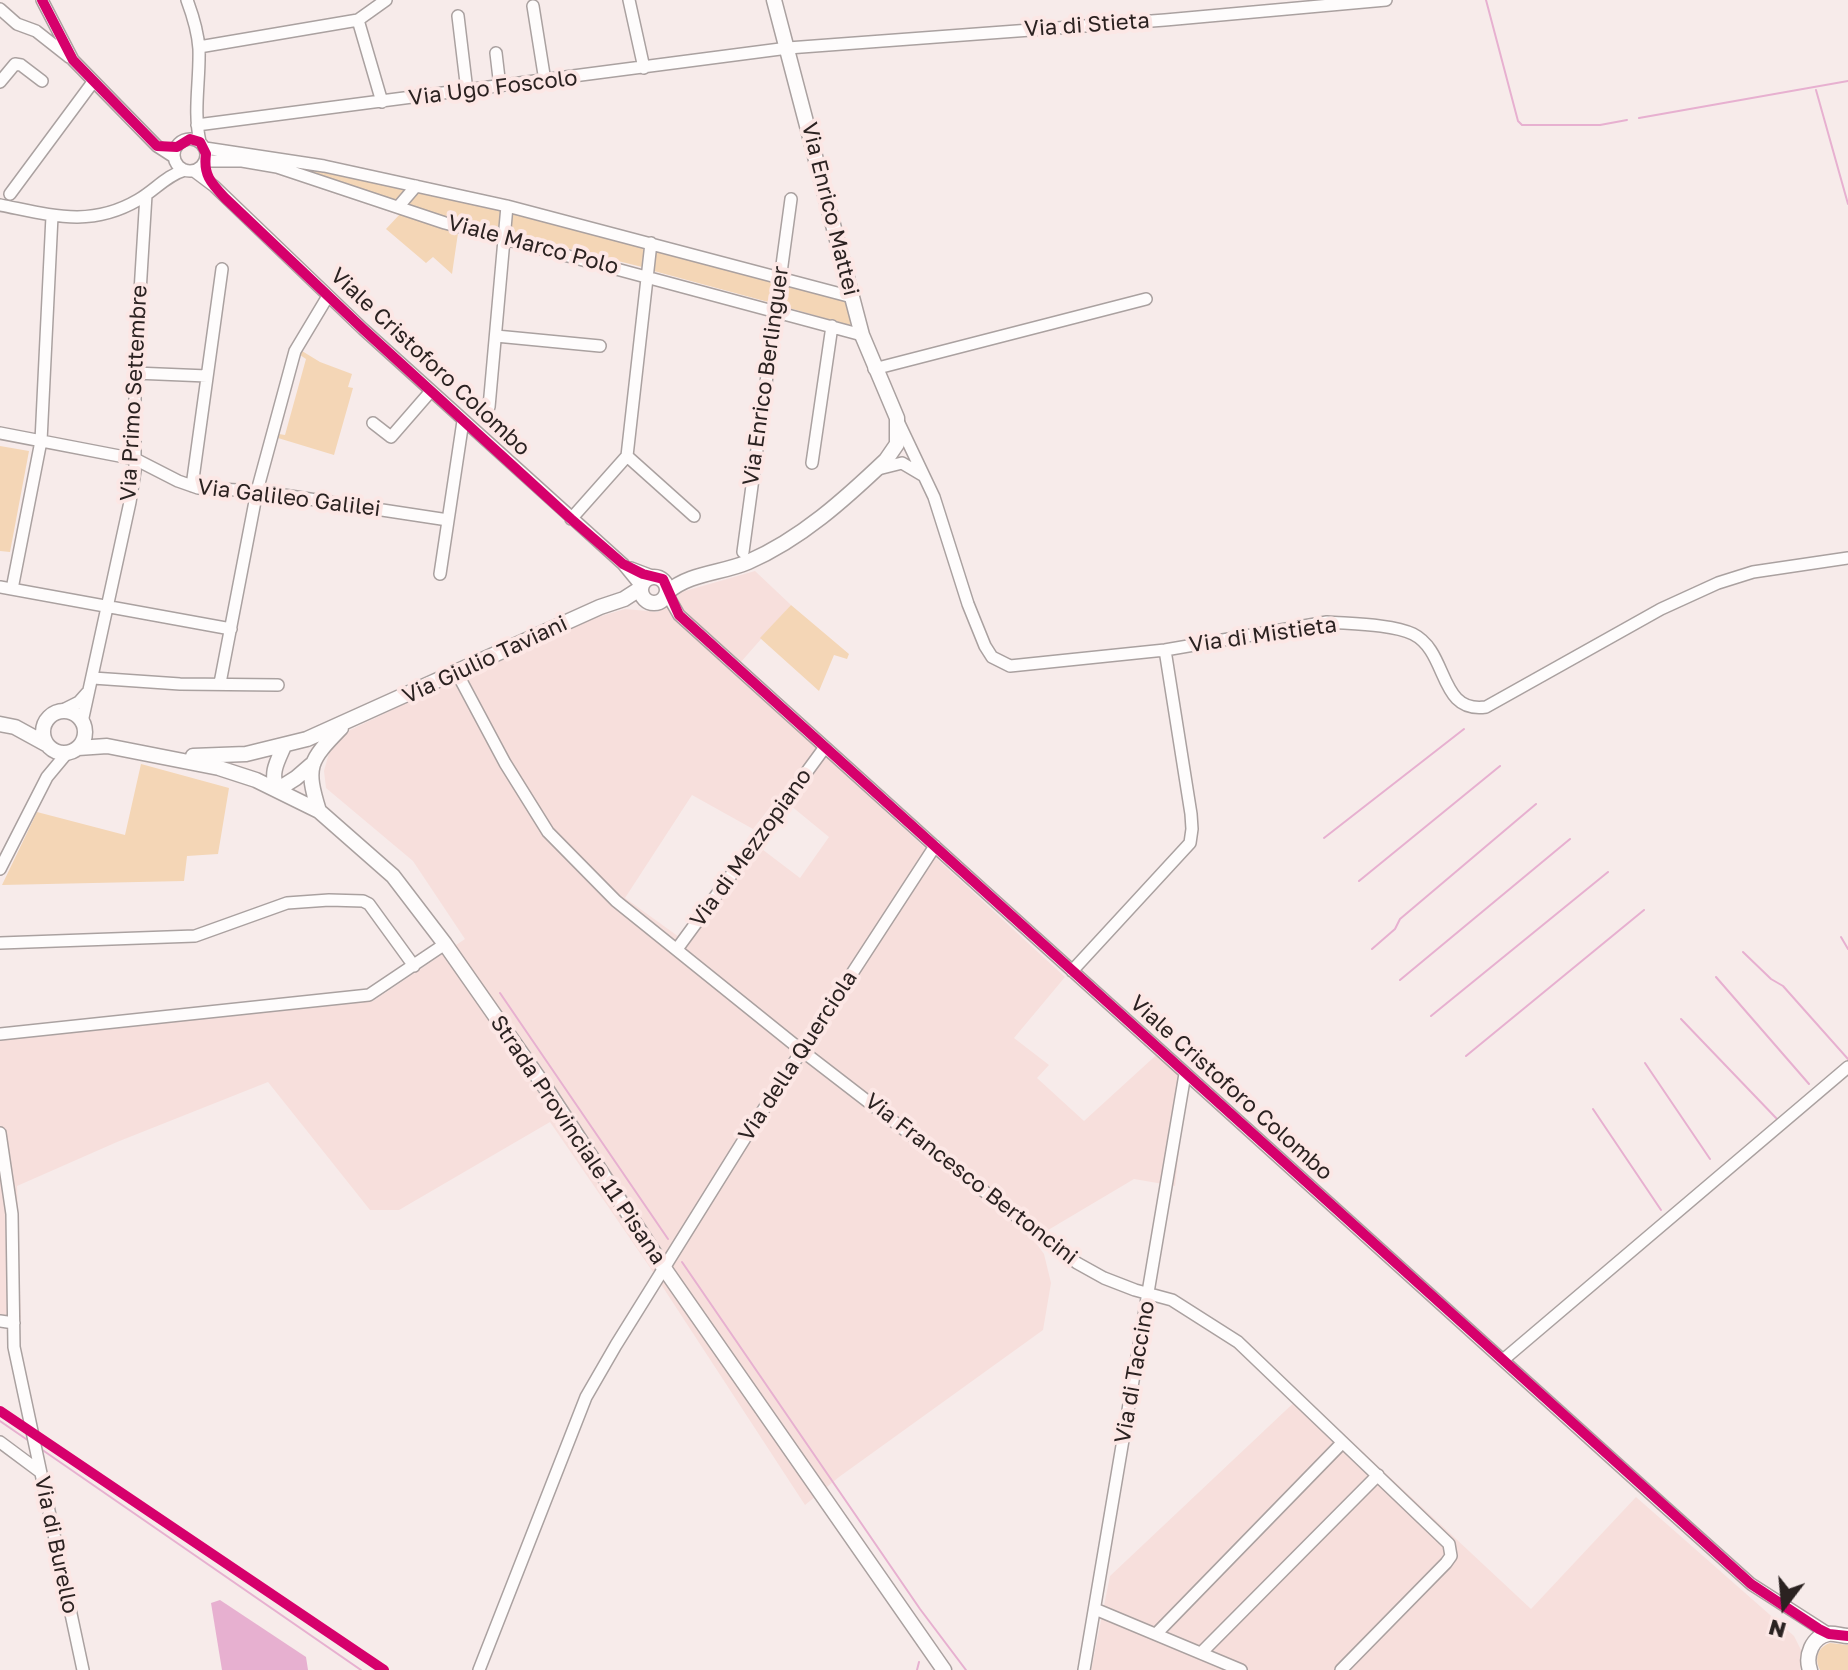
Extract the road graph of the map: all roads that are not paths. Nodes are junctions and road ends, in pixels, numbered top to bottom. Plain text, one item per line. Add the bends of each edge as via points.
1 (42, 0) edge
2 (386, 0) edge
3 (629, 0) edge
4 (774, 0) edge
5 (1386, 0) edge
6 (190, 1) edge
7 (533, 6) dead end
8 (0, 9) edge
9 (458, 16) dead end
10 (358, 20) junction
11 (199, 47) junction
12 (788, 48) junction
13 (496, 53) dead end
14 (73, 60) junction
15 (644, 68) junction
16 (42, 81) dead end
17 (545, 81) junction
18 (0, 82) edge
19 (93, 82) junction
20 (500, 87) junction
21 (467, 91) junction
22 (382, 102) junction
23 (196, 120) junction
24 (202, 145) junction
25 (157, 146) junction
26 (178, 151) junction
27 (229, 160) junction
28 (197, 167) junction
29 (165, 175) junction
30 (214, 186) junction
31 (416, 186) junction
32 (150, 192) junction
33 (10, 194) dead end
34 (791, 199) dead end
35 (134, 203) junction
36 (0, 205) edge
37 (507, 206) junction
38 (398, 207) junction
39 (52, 216) junction
40 (143, 226) junction
41 (505, 238) junction
42 (651, 243) junction
43 (222, 269) dead end
44 (647, 275) junction
45 (780, 278) junction
46 (328, 296) junction
47 (852, 297) junction
48 (1146, 299) dead end
49 (776, 311) junction
50 (832, 326) junction
51 (862, 335) junction
52 (496, 336) junction
53 (600, 346) dead end
54 (874, 369) junction
55 (135, 373) junction
56 (207, 376) junction
57 (431, 391) junction
58 (489, 407) dead end
59 (897, 418) junction
60 (463, 421) junction
61 (373, 423) dead end
62 (0, 433) edge
63 (41, 441) junction
64 (627, 456) junction
65 (135, 459) junction
66 (812, 463) dead end
67 (877, 469) junction
68 (925, 476) junction
69 (192, 486) junction
70 (257, 491) junction
71 (694, 516) dead end
72 (571, 519) junction
73 (448, 520) junction
74 (743, 552) dead end
75 (1848, 558) edge
76 (440, 574) dead end
77 (655, 586) junction
78 (6, 588) edge
79 (624, 599) junction
80 (108, 607) junction
81 (231, 629) junction
82 (1165, 650) junction
83 (457, 673) junction
84 (93, 678) junction
85 (220, 683) junction
86 (278, 685) dead end
87 (87, 693) junction
88 (52, 717) junction
89 (346, 723) junction
90 (0, 724) edge
91 (83, 725) junction
92 (15, 727) junction
93 (48, 746) junction
94 (107, 746) junction
95 (284, 746) junction
96 (825, 747) junction
97 (72, 751) junction
98 (156, 755) junction
99 (311, 765) junction
100 (47, 777) junction
101 (277, 790) junction
102 (319, 811) junction
103 (935, 846) junction
104 (0, 869) edge
105 (0, 943) edge
106 (445, 944) junction
107 (677, 949) junction
108 (414, 966) junction
109 (1072, 971) junction
110 (0, 1034) edge
111 (801, 1050) junction
112 (1848, 1067) edge
113 (1185, 1074) junction
114 (0, 1133) edge
115 (664, 1268) junction
116 (1149, 1293) junction
117 (0, 1321) edge
118 (14, 1323) junction
119 (1503, 1360) junction
120 (0, 1442) edge
121 (1342, 1443) junction
122 (39, 1471) junction
123 (1378, 1475) junction
124 (1095, 1609) junction
125 (1156, 1634) junction
126 (1829, 1634) junction
127 (1848, 1636) edge
128 (1201, 1653) junction
129 (1808, 1669) edge
130 (83, 1670) edge
131 (479, 1670) edge
132 (944, 1670) edge
133 (1084, 1670) edge
134 (1241, 1670) edge
135 (1341, 1670) edge

1 - 14 street
2 - 10 street
3 - 15 street
4 - 12 main road, Via Enrico Mattei
5 - 12 street, Via di Stieta
6 - 11 street
7 - 17 street
8 - 14 street
9 - 21 street
10 - 11 street
10 - 22 street
11 - 23 street
12 - 15 street, Via Ugo Foscolo
12 - 47 main road, Via Enrico Mattei
13 - 20 street
14 - 19 street
15 - 17 street, Via Ugo Foscolo
16 - 18 street via 15,64
17 - 20 street, Via Ugo Foscolo
19 - 25 street
19 - 33 street
20 - 21 street, Via Ugo Foscolo
21 - 22 street, Via Ugo Foscolo
22 - 23 street, Via Ugo Foscolo
23 - 24 street
23 - 26 street
24 - 26 street, Viale Marco Polo
24 - 28 street
24 - 31 street, Viale Marco Polo
25 - 26 street, Viale Marco Polo
25 - 29 street via 165,159
26 - 28 street
26 - 29 street
27 - 28 street, Viale Marco Polo
27 - 30 street via 215,172
27 - 38 street, Viale Marco Polo via 277,167
28 - 30 street, Viale Cristoforo Colombo
28 - 32 street via 175,174
29 - 32 street
30 - 46 street, Viale Cristoforo Colombo
31 - 37 street, Viale Marco Polo
31 - 38 street
32 - 35 street
32 - 40 street, Via Primo Settembre
34 - 45 street, Via Enrico Berlinguer
35 - 39 street via 92,217
35 - 40 street, Via Primo Settembre
36 - 39 street
37 - 41 street
37 - 42 street, Viale Marco Polo
38 - 41 street, Viale Marco Polo
39 - 63 street
40 - 55 street, Via Primo Settembre
41 - 44 street, Viale Marco Polo
41 - 52 street
42 - 44 street
42 - 45 street, Viale Marco Polo
43 - 56 street
44 - 49 street, Viale Marco Polo
44 - 64 street
45 - 47 street, Viale Marco Polo
45 - 49 street, Via Enrico Berlinguer
46 - 57 street, Viale Cristoforo Colombo
46 - 70 street via 295,351
47 - 51 main road, Via Enrico Mattei
48 - 54 street
49 - 50 street, Viale Marco Polo
49 - 74 street, Via Enrico Berlinguer
50 - 51 street, Viale Marco Polo
50 - 66 street
51 - 54 main road, Via Enrico Mattei
52 - 53 street
52 - 58 street
54 - 59 main road, Via Enrico Mattei
55 - 56 street
55 - 65 street, Via Primo Settembre
56 - 69 street
57 - 60 street, Viale Cristoforo Colombo
57 - 61 street via 391,437
59 - 67 main road, Via Giulio Taviani via 897,444
59 - 68 street, Via di Mistieta
60 - 72 street, Viale Cristoforo Colombo
60 - 73 street
62 - 63 street, Via Galileo Galilei
63 - 65 street, Via Galileo Galilei
63 - 78 street
64 - 71 street
64 - 72 street
65 - 69 street, Via Galileo Galilei
65 - 80 street, Via Primo Settembre
67 - 68 street via 902,463
67 - 77 main road, Via Giulio Taviani via 792,541 746,563
68 - 82 street, Via di Mistieta via 968,604 992,657 1017,666
69 - 70 street, Via Galileo Galilei
70 - 73 street, Via Galileo Galilei
70 - 81 street
72 - 77 street, Viale Cristoforo Colombo
73 - 76 street
75 - 82 street, Via di Mistieta via 1753,572 1718,583 1486,707 1461,704 1425,643 1398,630 1327,622
77 - 79 main road, Via Giulio Taviani
77 - 79 main road, Via Giulio Taviani via 642,595 650,602
77 - 96 street, Viale Cristoforo Colombo via 679,615
78 - 80 street
79 - 83 main road, Via Giulio Taviani
80 - 81 street
80 - 84 street
81 - 85 street
82 - 109 street via 1191,814 1190,843
83 - 89 main road, Via Giulio Taviani
83 - 107 street, Via Francesco Bertoncini via 548,832 616,901
84 - 85 street
84 - 87 street
85 - 86 street
87 - 88 street
87 - 91 street
88 - 91 main road, Strada Provinciale 11 Pisana via 74,714
88 - 92 main road, Strada Provinciale 11 Pisana
88 - 93 main road via 43,732
89 - 95 main road, Via Giulio Taviani
89 - 99 main road, Via Giulio Taviani
90 - 92 main road, Strada Provinciale 11 Pisana
91 - 94 main road, Strada Provinciale 11 Pisana
91 - 97 main road via 84,739
92 - 93 main road, Strada Provinciale 11 Pisana
93 - 97 main road, Strada Provinciale 11 Pisana
93 - 100 street via 52,757
94 - 97 main road, Strada Provinciale 11 Pisana
94 - 98 main road, Strada Provinciale 11 Pisana
95 - 98 main road, Via Giulio Taviani via 223,755
95 - 101 main road via 274,768
96 - 103 street, Viale Cristoforo Colombo
96 - 107 street, Via di Mezzopiano
97 - 100 street
98 - 101 main road, Strada Provinciale 11 Pisana via 219,768
99 - 101 main road, Via Giulio Taviani
99 - 102 main road
100 - 104 street
101 - 102 main road, Strada Provinciale 11 Pisana
102 - 106 main road, Strada Provinciale 11 Pisana via 393,876
103 - 109 street, Viale Cristoforo Colombo
103 - 111 street, Via della Querciola
105 - 108 street via 195,936 287,903 363,901
106 - 108 street
106 - 115 main road, Strada Provinciale 11 Pisana
107 - 111 street, Via Francesco Bertoncini
108 - 110 street via 369,995
109 - 113 street, Viale Cristoforo Colombo
111 - 115 street, Via della Querciola
111 - 116 street, Via Francesco Bertoncini via 1077,1263
112 - 119 street
113 - 116 street, Via di Taccino
113 - 119 street, Viale Cristoforo Colombo
114 - 118 street, Via di Burello via 12,1214
115 - 131 street, Via della Querciola via 586,1397
115 - 132 main road, Strada Provinciale 11 Pisana
116 - 121 street, Via Francesco Bertoncini via 1189,1309 1238,1342
116 - 124 street, Via di Taccino
117 - 118 street
118 - 122 street, Via di Burello
119 - 126 street, Viale Cristoforo Colombo via 1751,1584
120 - 122 street
121 - 123 street, Via Francesco Bertoncini
121 - 125 street
122 - 130 street, Via di Burello
123 - 128 street
123 - 135 street, Via Francesco Bertoncini via 1449,1544 1451,1556
124 - 125 street
124 - 133 street, Via di Taccino
125 - 128 street
126 - 127 main road
126 - 129 main road via 1813,1644
128 - 134 street

